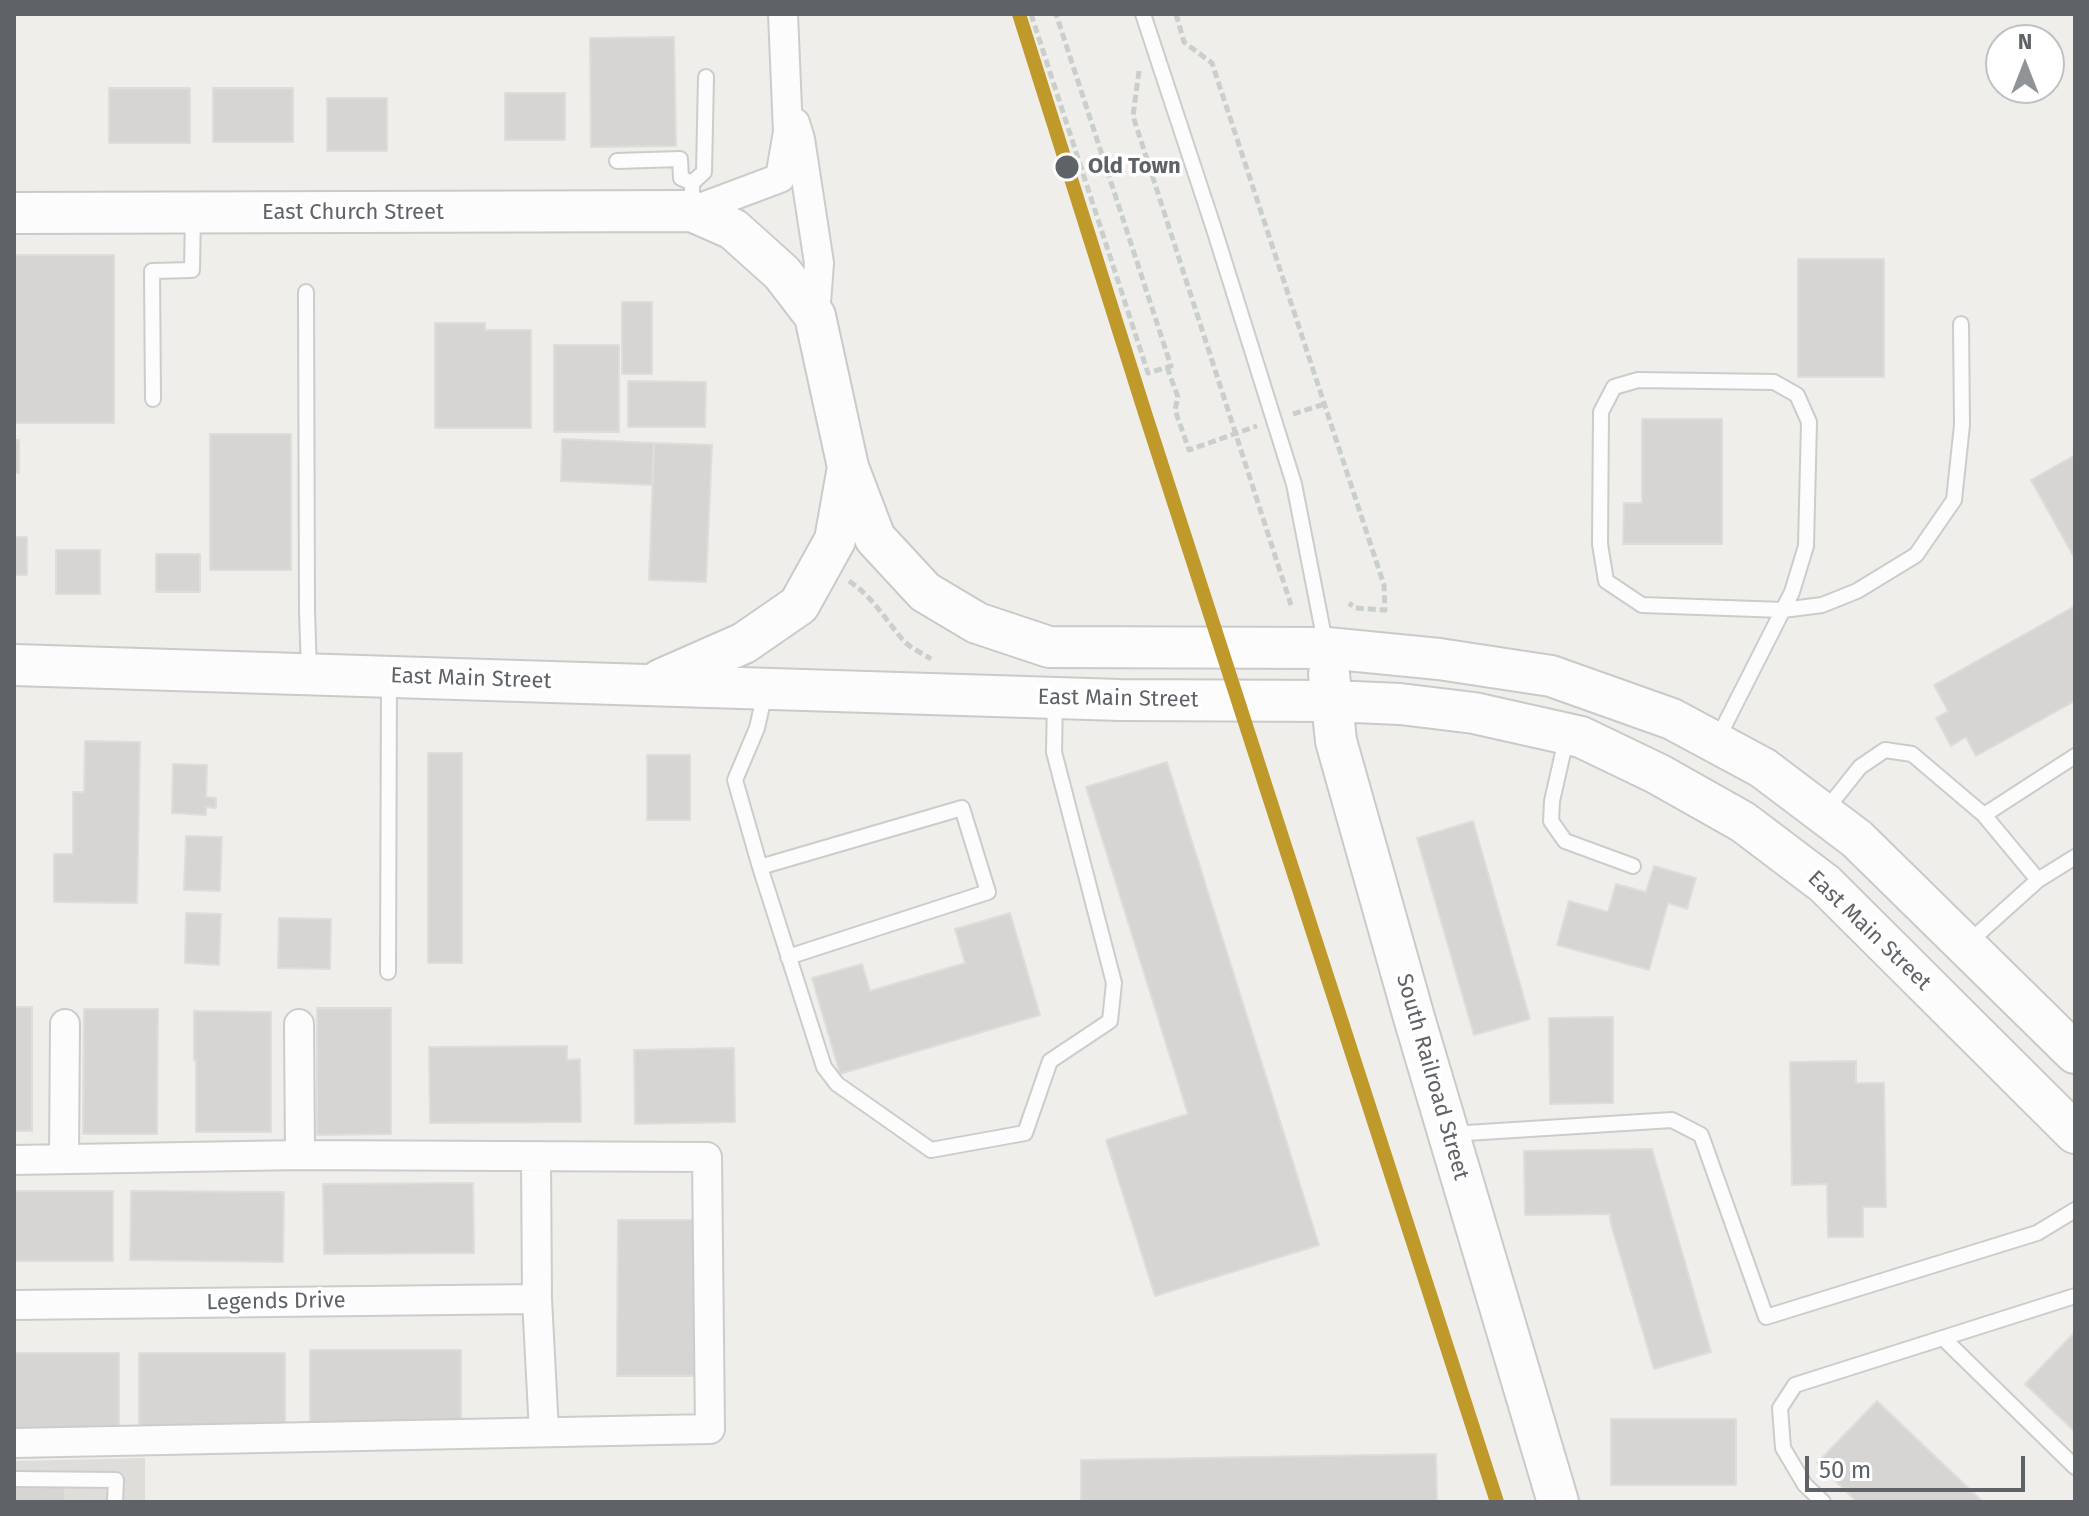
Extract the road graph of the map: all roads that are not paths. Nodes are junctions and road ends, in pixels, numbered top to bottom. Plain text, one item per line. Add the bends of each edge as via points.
1 (783, 14) edge
2 (1143, 14) edge
3 (706, 77) dead end
4 (786, 92) junction
5 (617, 161) dead end
6 (692, 197) junction
7 (14, 213) edge
8 (193, 213) junction
9 (306, 292) dead end
10 (815, 316) junction
11 (1961, 324) dead end
12 (153, 399) dead end
13 (848, 467) junction
14 (1783, 610) junction
15 (1327, 648) junction
16 (14, 665) edge
17 (310, 674) junction
18 (389, 676) junction
19 (652, 684) junction
20 (765, 688) junction
21 (1055, 698) junction
22 (1332, 701) junction
23 (1567, 734) junction
24 (1716, 743) junction
25 (2075, 756) edge
26 (1823, 813) junction
27 (1984, 815) junction
28 (2075, 857) edge
29 (1633, 866) dead end
30 (760, 867) junction
31 (2038, 880) junction
32 (1965, 946) junction
33 (788, 957) junction
34 (388, 972) dead end
35 (65, 1024) dead end
36 (299, 1024) dead end
37 (2075, 1053) edge
38 (2075, 1064) edge
39 (2041, 1098) junction
40 (2075, 1133) edge
41 (1449, 1134) junction
42 (300, 1155) junction
43 (536, 1157) junction
44 (64, 1159) junction
45 (14, 1160) edge
46 (2075, 1210) edge
47 (2075, 1296) edge
48 (537, 1299) junction
49 (14, 1305) edge
50 (1943, 1338) junction
51 (544, 1432) junction
52 (14, 1443) edge
53 (2075, 1467) edge
54 (14, 1479) edge
55 (115, 1502) edge
56 (1558, 1502) edge
57 (1823, 1502) edge

1 - 4 street
2 - 15 lane via 1294,484
3 - 6 lane via 704,172
4 - 6 street via 788,132 780,178
4 - 10 street via 800,139 819,263
5 - 6 lane via 680,159 681,178
6 - 8 main road, East Church Street
6 - 10 main road via 782,273
7 - 8 main road, East Church Street
8 - 12 lane via 192,270 152,271
9 - 17 lane
10 - 13 main road
11 - 14 lane via 1962,425 1954,500 1916,555 1857,591 1822,605
13 - 15 main road via 875,538 925,592 977,623 1049,647
13 - 19 main road via 835,540 799,605 744,643
14 - 14 lane via 1806,546 1809,422 1797,395 1774,382 1638,380 1614,387 1601,412 1600,544 1606,581 1642,605
14 - 24 lane
15 - 22 main road, South Railroad Street
15 - 24 main road via 1551,676 1672,719
16 - 17 main road, East Main Street
17 - 18 main road, East Main Street
18 - 19 main road, East Main Street
18 - 34 lane
19 - 20 main road, East Main Street
20 - 21 main road, East Main Street
20 - 30 lane via 757,728 735,780
21 - 22 main road, East Main Street
21 - 33 lane via 1054,752 1114,983 1110,1021 1050,1061 1025,1133 931,1150 837,1084 824,1067
22 - 23 main road, East Main Street via 1474,713
22 - 41 main road, South Railroad Street via 1336,741
23 - 29 lane via 1551,821 1565,841
23 - 39 main road, East Main Street via 1658,774 1743,822 1825,884
24 - 26 main road via 1763,768
25 - 27 lane
26 - 27 lane via 1860,767 1885,750 1912,754
26 - 32 main road via 1857,839
27 - 31 lane
28 - 31 lane
30 - 33 lane
30 - 33 lane via 962,808 988,892
31 - 32 lane
32 - 37 main road
35 - 44 street
36 - 42 street
38 - 39 main road
39 - 40 main road, East Main Street
41 - 46 lane via 1672,1120 1701,1135 1766,1317 2037,1233
41 - 56 main road, South Railroad Street
42 - 43 street
42 - 44 street
43 - 48 street
43 - 51 street via 707,1157 710,1429
44 - 45 street
47 - 50 lane
48 - 49 street, Legends Drive
48 - 51 street
50 - 53 lane
50 - 57 lane via 1795,1385 1780,1408 1783,1448 1805,1485
51 - 52 street
54 - 55 lane via 116,1480

